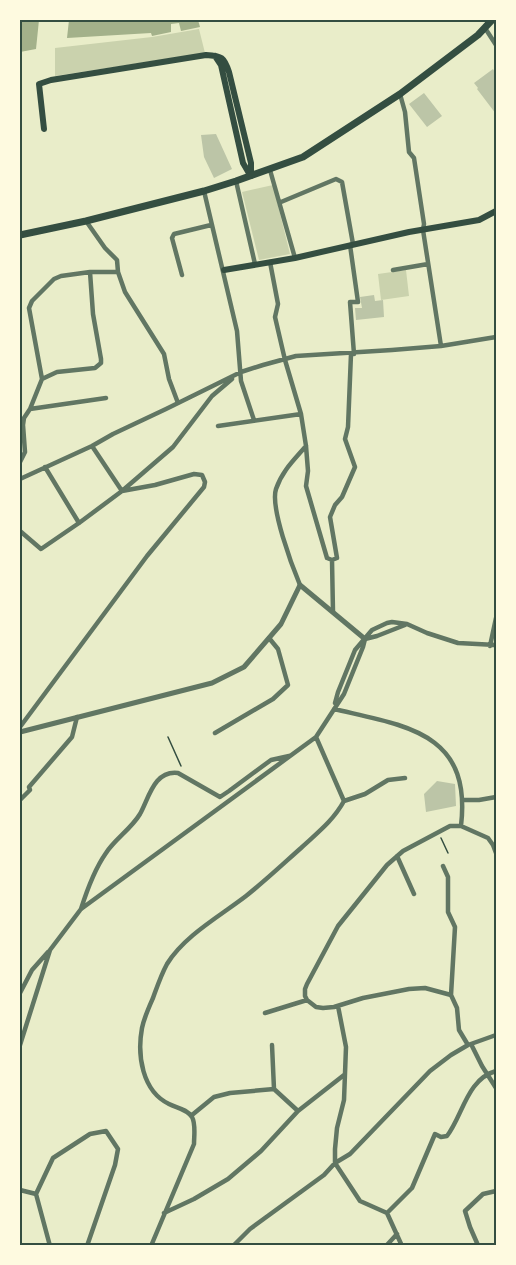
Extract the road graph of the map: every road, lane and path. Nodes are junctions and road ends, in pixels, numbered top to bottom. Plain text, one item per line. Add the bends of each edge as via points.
1 (492, 20) edge
2 (485, 28) junction
3 (496, 45) edge
4 (400, 94) junction
5 (44, 129) dead end
6 (270, 170) junction
7 (250, 176) junction
8 (236, 182) junction
9 (204, 191) junction
10 (280, 202) junction
11 (496, 211) edge
12 (86, 221) junction
13 (211, 225) junction
14 (423, 230) junction
15 (20, 235) edge
16 (352, 245) junction
17 (295, 258) junction
18 (270, 262) junction
19 (255, 264) junction
20 (428, 264) junction
21 (224, 270) junction
22 (393, 270) dead end
23 (90, 272) junction
24 (118, 272) junction
25 (182, 275) dead end
26 (496, 337) edge
27 (441, 345) junction
28 (352, 354) junction
29 (285, 360) junction
30 (241, 372) junction
31 (42, 379) junction
32 (106, 398) dead end
33 (178, 403) junction
34 (30, 409) junction
35 (301, 414) junction
36 (254, 420) junction
37 (218, 426) dead end
38 (92, 446) junction
39 (306, 447) junction
40 (20, 462) edge
41 (45, 467) junction
42 (20, 479) edge
43 (122, 491) junction
44 (79, 523) junction
45 (20, 531) edge
46 (332, 560) junction
47 (300, 585) junction
48 (333, 612) junction
49 (496, 618) edge
50 (269, 639) junction
51 (365, 639) junction
52 (496, 645) edge
53 (490, 646) junction
54 (334, 709) junction
55 (77, 717) junction
56 (20, 727) edge
57 (20, 732) edge
58 (215, 734) dead end
59 (168, 737) dead end
60 (316, 737) junction
61 (292, 755) junction
62 (185, 777) junction
63 (405, 778) dead end
64 (496, 796) edge
65 (20, 800) edge
66 (462, 800) junction
67 (344, 801) junction
68 (461, 826) junction
69 (438, 831) junction
70 (448, 853) dead end
71 (496, 853) edge
72 (398, 856) junction
73 (444, 866) dead end
74 (414, 894) dead end
75 (81, 909) junction
76 (50, 950) junction
77 (20, 993) edge
78 (451, 995) junction
79 (307, 1000) junction
80 (338, 1006) junction
81 (266, 1013) dead end
82 (496, 1035) edge
83 (20, 1045) edge
84 (272, 1045) dead end
85 (469, 1045) junction
86 (496, 1071) edge
87 (488, 1074) junction
88 (344, 1075) junction
89 (496, 1088) edge
90 (274, 1089) junction
91 (298, 1111) junction
92 (192, 1115) junction
93 (335, 1163) junction
94 (20, 1190) edge
95 (496, 1191) edge
96 (36, 1194) junction
97 (164, 1213) junction
98 (387, 1213) junction
99 (398, 1234) junction
100 (477, 1243) dead end
101 (51, 1245) edge
102 (87, 1245) edge
103 (151, 1245) edge
104 (233, 1245) edge
105 (386, 1245) edge
106 (402, 1245) edge

1 - 2 main road
2 - 3 street
2 - 4 main road
4 - 6 main road via 303,157
4 - 14 street via 409,152 414,158
5 - 7 main road via 39,84 206,56 221,57 229,72
6 - 7 main road
6 - 10 street
7 - 8 main road
8 - 9 main road
8 - 19 street
9 - 12 main road
9 - 13 street
10 - 16 street via 336,179 342,182
10 - 17 street
11 - 14 main road via 479,220
12 - 15 main road
12 - 24 street via 117,260
13 - 21 street
13 - 25 street via 174,234
14 - 16 main road
14 - 20 street
16 - 17 main road
16 - 28 street via 358,302 350,302
17 - 18 main road
18 - 19 main road
18 - 29 street via 278,304 275,317
19 - 21 main road
20 - 22 street
20 - 27 street
21 - 30 street
23 - 24 street
23 - 31 street via 54,279 32,301 29,308
23 - 31 street via 101,363
24 - 33 street via 125,292 164,354
26 - 27 street
27 - 28 street
28 - 29 street
28 - 46 street via 345,439 355,467 330,517 337,558
29 - 30 street
29 - 35 street
30 - 33 street
30 - 36 street
30 - 43 street via 212,396 173,447
31 - 34 street
32 - 34 street
33 - 38 street
34 - 40 street via 24,418 25,452
35 - 36 street
35 - 39 street
36 - 37 street
38 - 41 street
38 - 43 street
39 - 46 street via 306,486 327,558
39 - 47 street via 283,472 275,491 279,520
41 - 42 street
41 - 44 street
43 - 44 street
43 - 56 street via 194,474 202,475 205,482
44 - 45 street via 41,549
46 - 48 street
47 - 48 street
47 - 50 street
48 - 51 street
49 - 53 street
50 - 55 street via 244,667 212,683
50 - 58 street via 278,649 288,685 273,699
51 - 53 street via 372,630 392,622 458,644
51 - 54 street via 344,694
52 - 53 street
54 - 60 street
54 - 66 street via 384,720 429,738 456,767
55 - 57 street
55 - 65 street via 72,737
59 - 62 path
60 - 61 street
60 - 67 street
61 - 62 street via 271,760 220,796
61 - 75 street
62 - 75 street via 171,772 151,789 139,816 105,854
63 - 67 street via 388,780
64 - 66 street
66 - 68 street
67 - 92 street via 333,819 293,855 196,933 164,972 142,1028 143,1070 154,1094
68 - 69 street
68 - 71 street via 488,838
69 - 70 path
69 - 72 street
72 - 74 street
72 - 79 street via 338,926 307,984
73 - 78 street via 448,877 448,912 455,927
75 - 76 street
76 - 77 street via 32,970
76 - 83 street
78 - 80 street via 425,988 409,989
78 - 85 street via 459,1030
79 - 80 street via 316,1007
79 - 81 street
80 - 88 street via 346,1047
82 - 85 street
84 - 90 street
85 - 87 street
85 - 93 street via 430,1071 350,1154
86 - 87 street
87 - 89 street
87 - 98 street via 468,1095 447,1136 435,1134 412,1188
88 - 91 street
88 - 93 street
90 - 91 street
90 - 92 street via 214,1097
91 - 97 street via 228,1179
92 - 97 street via 194,1144
93 - 98 street via 360,1201
93 - 104 street
94 - 96 street
95 - 100 street via 483,1194 465,1211
96 - 101 street
96 - 102 street via 52,1158 90,1134 106,1131 118,1149
97 - 103 street
98 - 99 street
99 - 105 street
99 - 106 street

